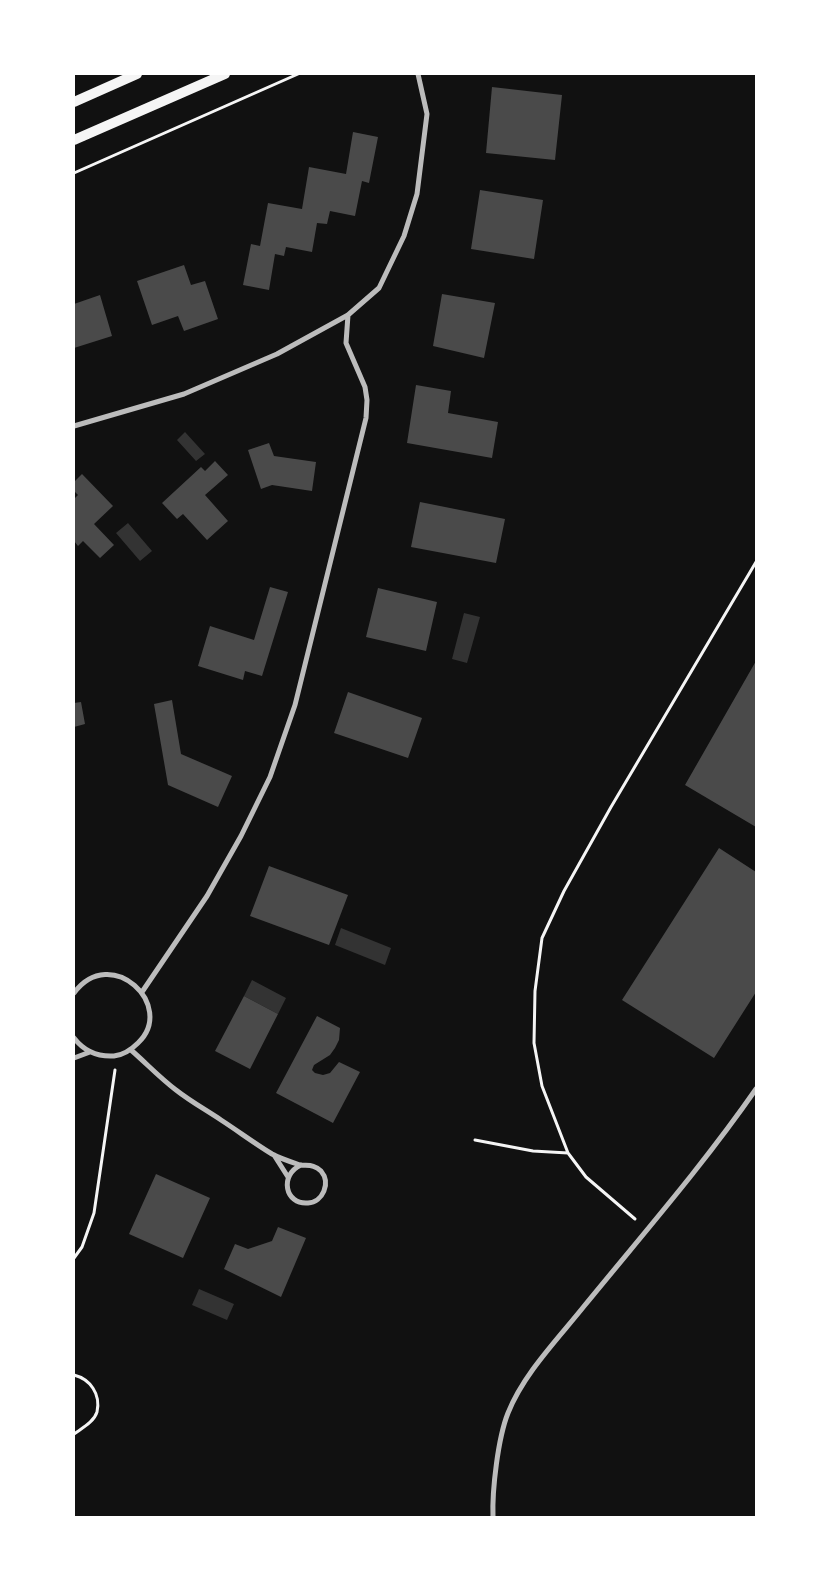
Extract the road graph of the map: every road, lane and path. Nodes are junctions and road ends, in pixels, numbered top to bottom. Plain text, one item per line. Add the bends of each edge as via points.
1 (137, 74) edge
2 (225, 74) edge
3 (298, 74) edge
4 (418, 74) edge
5 (74, 102) edge
6 (74, 140) edge
7 (74, 173) edge
8 (348, 315) junction
9 (74, 426) edge
10 (756, 562) edge
11 (74, 990) edge
12 (142, 992) junction
13 (74, 1038) edge
14 (131, 1050) junction
15 (90, 1052) junction
16 (118, 1055) junction
17 (74, 1058) edge
18 (756, 1089) edge
19 (475, 1140) dead end
20 (568, 1153) junction
21 (273, 1155) junction
22 (302, 1165) junction
23 (288, 1177) junction
24 (647, 1229) junction
25 (74, 1258) edge
26 (74, 1374) edge
27 (74, 1434) edge
28 (493, 1517) edge

1 - 5 main road
2 - 6 main road
3 - 7 path
4 - 8 street via 427,114 416,194 404,236 379,288
8 - 9 street via 277,354 184,394
8 - 12 street via 346,344 365,387 366,418 295,705 270,777 241,836 207,896
10 - 20 path via 611,807 542,938 534,991 534,1043 542,1086
11 - 12 street via 100,975 114,975 132,982
12 - 14 street via 148,1005 149,1020 145,1033
13 - 15 street
14 - 16 street
14 - 21 street via 176,1090
15 - 16 street via 103,1056
15 - 17 street
16 - 25 path via 94,1213 82,1247
18 - 24 street
19 - 20 path via 533,1151
20 - 24 path via 586,1177
21 - 22 street
21 - 23 street
22 - 23 street
22 - 23 street via 314,1166 323,1174 325,1187 319,1198 308,1203 295,1200 288,1190
24 - 28 street via 535,1368 508,1413 500,1444 492,1501
26 - 27 path via 88,1380 97,1394 97,1412

